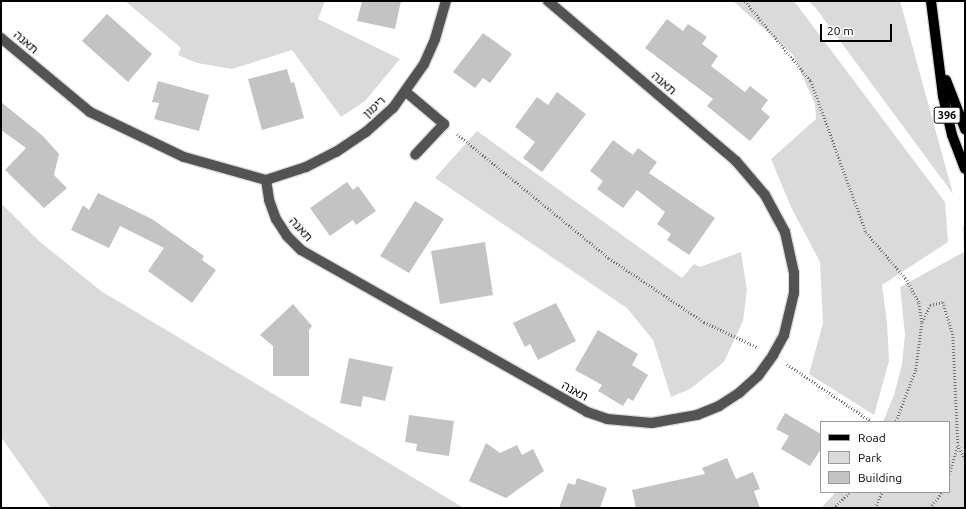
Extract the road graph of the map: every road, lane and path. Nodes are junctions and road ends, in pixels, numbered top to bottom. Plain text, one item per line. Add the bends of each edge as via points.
1 (446, 1) edge
2 (548, 1) edge
3 (745, 1) edge
4 (931, 1) edge
5 (1, 38) edge
6 (938, 58) junction
7 (406, 92) junction
8 (444, 124) junction
9 (965, 129) edge
10 (415, 155) dead end
11 (965, 169) edge
12 (266, 180) junction
13 (922, 323) junction
14 (773, 355) junction
15 (871, 421) edge
16 (896, 421) edge
17 (958, 445) junction
18 (965, 459) edge
19 (950, 471) edge
20 (849, 493) edge
21 (882, 493) edge
22 (941, 493) edge
23 (833, 508) edge
24 (875, 508) edge
25 (930, 508) edge

1 - 7 street, רימון via 435,40 424,64
2 - 14 street, תאנה via 736,161 765,195 785,232 794,273 791,314
3 - 13 path via 811,81 866,232 907,280 919,302
4 - 6 main road, 396
5 - 12 street, תאנה via 90,112 184,157
6 - 9 main road, 396
6 - 11 main road, 396 via 947,116
7 - 8 street
7 - 12 street, רימון via 393,108 366,132 336,152 306,167
8 - 10 street
8 - 14 path via 610,258 704,322
12 - 14 street, תאנה via 269,200 276,219 287,236 301,250 587,412 607,419 644,423 674,421 697,415 739,393 758,376
13 - 16 path via 916,370
13 - 17 path via 930,305 943,302 953,334
14 - 15 path
17 - 18 path
17 - 19 path
20 - 23 path
21 - 24 path
22 - 25 path

